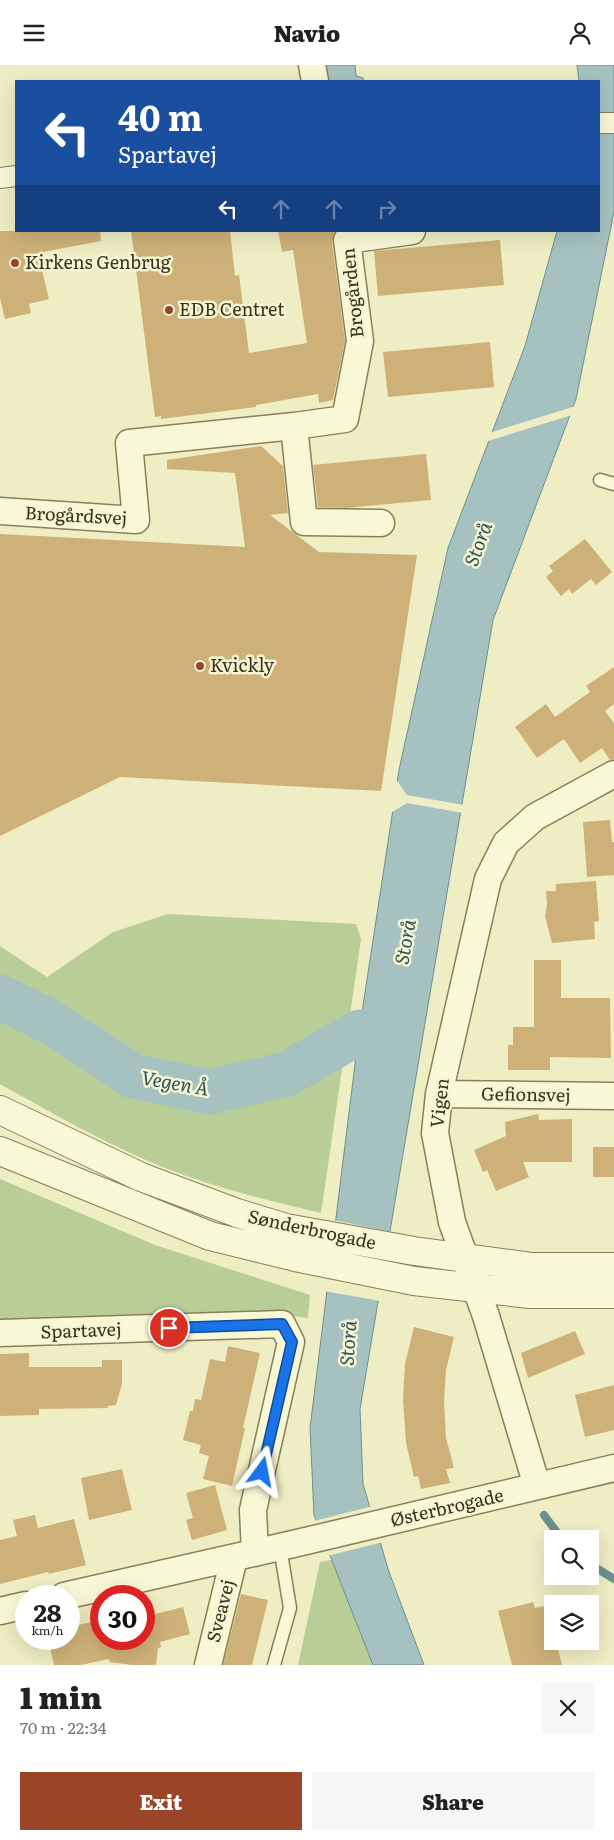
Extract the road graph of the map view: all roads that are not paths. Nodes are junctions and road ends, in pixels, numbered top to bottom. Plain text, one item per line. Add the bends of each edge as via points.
1 (312, 65) edge
2 (315, 80) edge
3 (600, 123) edge
4 (614, 123) edge
5 (15, 176) edge
6 (0, 178) edge
7 (405, 232) edge
8 (294, 426) junction
9 (128, 443) joint
10 (600, 480) dead end
11 (614, 484) edge
12 (0, 511) edge
13 (381, 523) dead end
14 (614, 774) edge
15 (439, 1094) junction
16 (614, 1096) edge
17 (0, 1110) edge
18 (0, 1151) edge
19 (465, 1259) junction
20 (614, 1267) edge
21 (476, 1288) junction
22 (614, 1294) edge
23 (282, 1324) joint
24 (0, 1333) edge
25 (614, 1468) edge
26 (537, 1486) junction
27 (292, 1544) junction
28 (245, 1555) junction
29 (80, 1592) edge
30 (15, 1608) edge
31 (0, 1611) edge
32 (208, 1665) edge
33 (274, 1665) edge

1 - 2 street
3 - 4 street
5 - 6 street
7 - 8 street, Brogården via 347,240 360,341 345,419
8 - 9 street, Brogården
8 - 13 street via 304,522
9 - 12 street, Brogårdsvej via 136,520
10 - 11 lane
14 - 15 street, Vigen via 535,817 506,843 488,879
15 - 16 street, Gefionsvej
15 - 19 street, Vigen via 435,1133 452,1222
17 - 19 street, Sønderbrogade via 159,1185 236,1213 297,1230
18 - 21 street, Sønderbrogade via 210,1236 414,1281
19 - 20 street, Sønderbrogade via 532,1267
19 - 21 street, Vigen
21 - 22 street, Sønderbrogade via 530,1294
21 - 26 street, Vigen
23 - 24 street, Spartavej
23 - 28 street, Sveavej via 292,1342
25 - 26 street, Østerbrogade
26 - 27 street, Østerbrogade
27 - 28 street, Østerbrogade
27 - 33 lane via 290,1608
28 - 29 street, Østerbrogade
28 - 32 street, Sveavej
30 - 31 street

